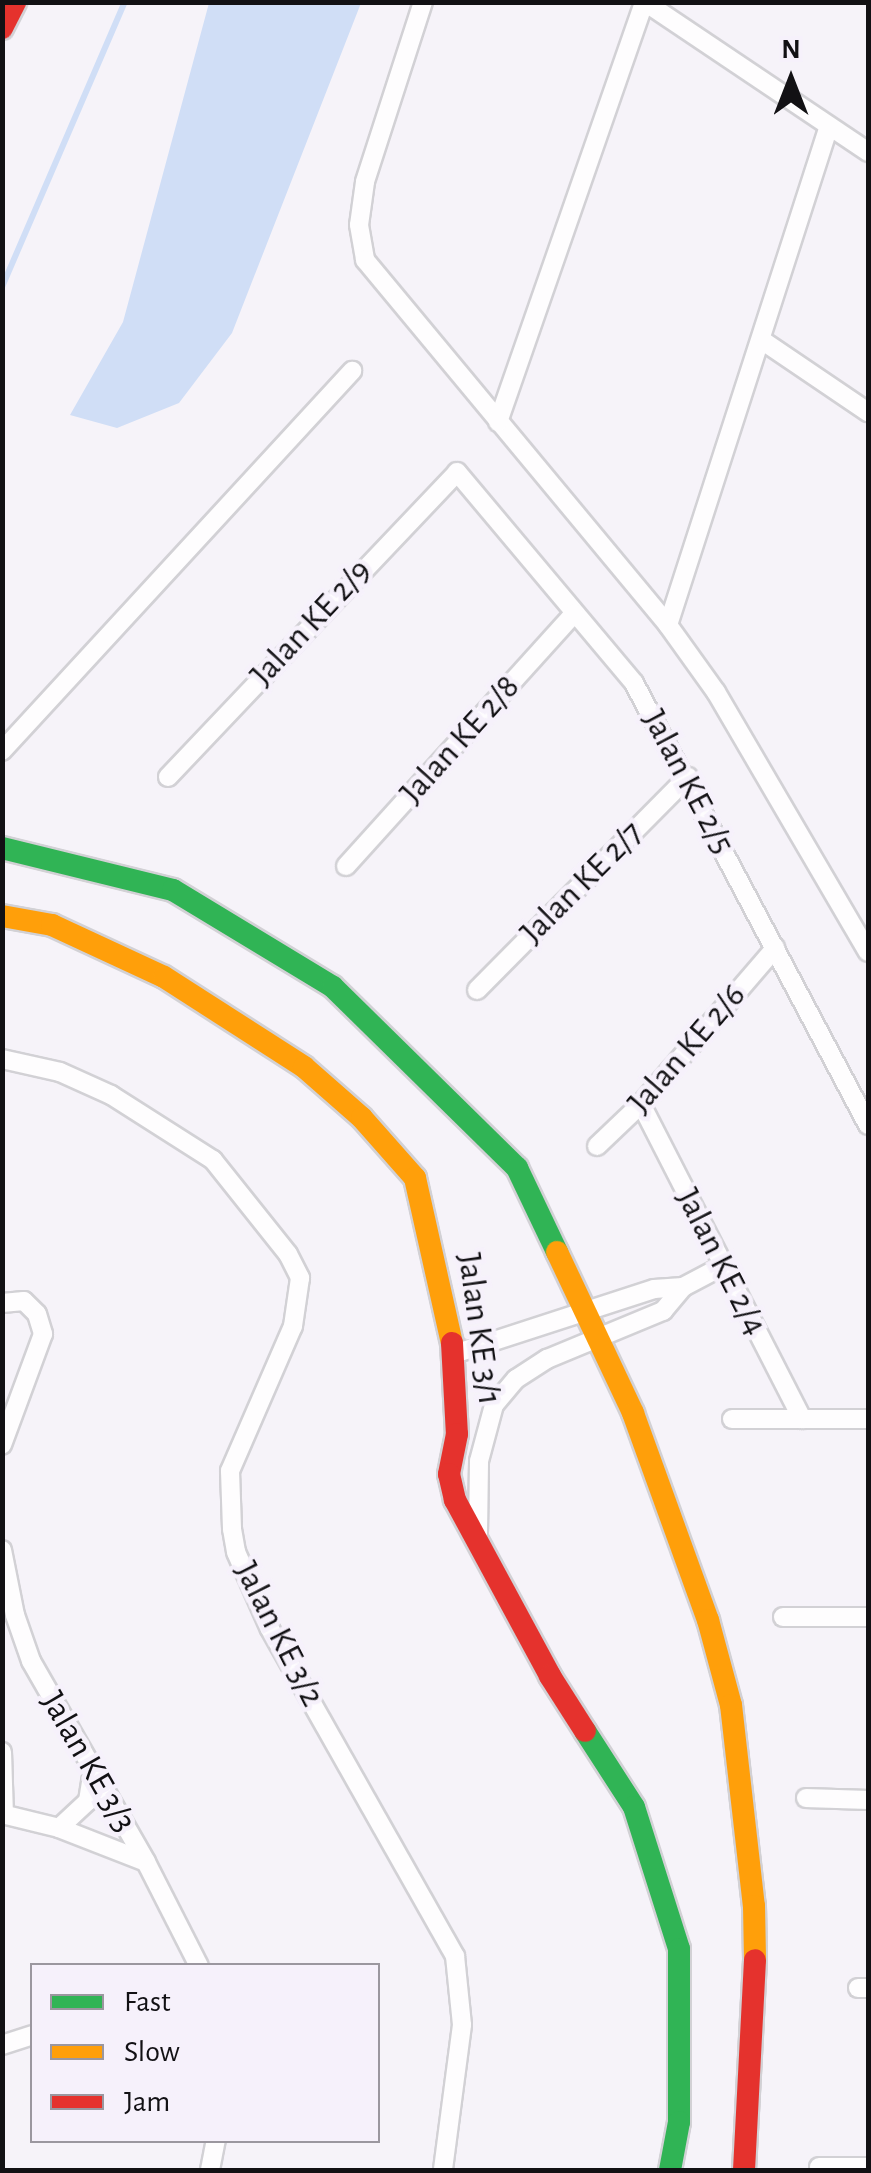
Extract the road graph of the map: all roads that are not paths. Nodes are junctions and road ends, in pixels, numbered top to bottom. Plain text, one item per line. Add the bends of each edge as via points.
1 (15, 2) edge
2 (423, 2) edge
3 (644, 2) edge
4 (2, 28) edge
5 (829, 126) junction
6 (868, 152) edge
7 (763, 341) junction
8 (352, 371) dead end
9 (868, 412) edge
10 (498, 422) junction
11 (457, 472) joint
12 (574, 614) junction
13 (668, 625) junction
14 (2, 751) edge
15 (168, 777) dead end
16 (688, 777) junction
17 (2, 848) edge
18 (346, 866) dead end
19 (2, 916) edge
20 (775, 948) junction
21 (868, 952) edge
22 (477, 990) dead end
23 (2, 1058) edge
24 (641, 1104) junction
25 (868, 1125) edge
26 (597, 1146) dead end
27 (723, 1266) junction
28 (683, 1287) junction
29 (2, 1303) edge
30 (587, 1314) junction
31 (598, 1340) junction
32 (454, 1354) junction
33 (802, 1419) junction
34 (868, 1419) edge
35 (732, 1420) dead end
36 (2, 1445) edge
37 (479, 1545) junction
38 (2, 1550) edge
39 (783, 1617) dead end
40 (868, 1617) edge
41 (2, 1752) edge
42 (92, 1775) junction
43 (806, 1798) dead end
44 (868, 1800) edge
45 (3, 1814) edge
46 (59, 1828) junction
47 (146, 1862) junction
48 (197, 1963) edge
49 (30, 2036) edge
50 (2, 2045) edge
51 (215, 2143) edge
52 (818, 2167) dead end
53 (868, 2167) edge
54 (210, 2170) edge
55 (443, 2170) edge
56 (670, 2170) edge
57 (744, 2170) edge

1 - 4 main road
2 - 10 street via 366,182 360,248
3 - 5 street
3 - 10 street
5 - 6 street
5 - 7 street
7 - 9 street
7 - 13 street
8 - 14 street
10 - 13 street
11 - 12 street, Jalan KE 2/5
11 - 15 street, Jalan KE 2/9
12 - 16 street, Jalan KE 2/5 via 634,683
12 - 18 street, Jalan KE 2/8
13 - 21 street via 716,692
16 - 20 street, Jalan KE 2/5
16 - 22 street, Jalan KE 2/7
17 - 30 main road via 172,890 334,987 518,1168
19 - 32 main road, Jalan KE 3/1 via 52,925 164,977 304,1067 362,1118 415,1178
20 - 24 street, Jalan KE 2/6
20 - 25 street, Jalan KE 2/5
23 - 55 street, Jalan KE 3/2 via 60,1072 111,1095 213,1160 300,1278 293,1326 230,1471 232,1528 270,1629 455,1956 462,2025
24 - 26 street, Jalan KE 2/6
24 - 27 street, Jalan KE 2/4
27 - 28 street
27 - 33 street, Jalan KE 2/4
28 - 30 street
28 - 31 street via 663,1311
29 - 36 street via 24,1301 43,1334
30 - 31 main road
30 - 32 street
31 - 37 street via 547,1359 494,1404 475,1498
31 - 57 main road via 708,1620 731,1705 754,1906 756,1996
32 - 37 main road, Jalan KE 3/1 via 457,1434 449,1474
33 - 34 street
33 - 35 street
37 - 56 main road, Jalan KE 3/1 via 550,1676 634,1807 679,1949 679,2122
38 - 42 street, Jalan KE 3/3 via 31,1661
39 - 40 street
41 - 45 street, Jalan KE 3/3
42 - 46 street via 88,1801
42 - 47 street, Jalan KE 3/3
43 - 44 street
45 - 46 street
46 - 47 street
47 - 48 street, Jalan KE 3/3
49 - 50 street
51 - 54 street
52 - 53 street

